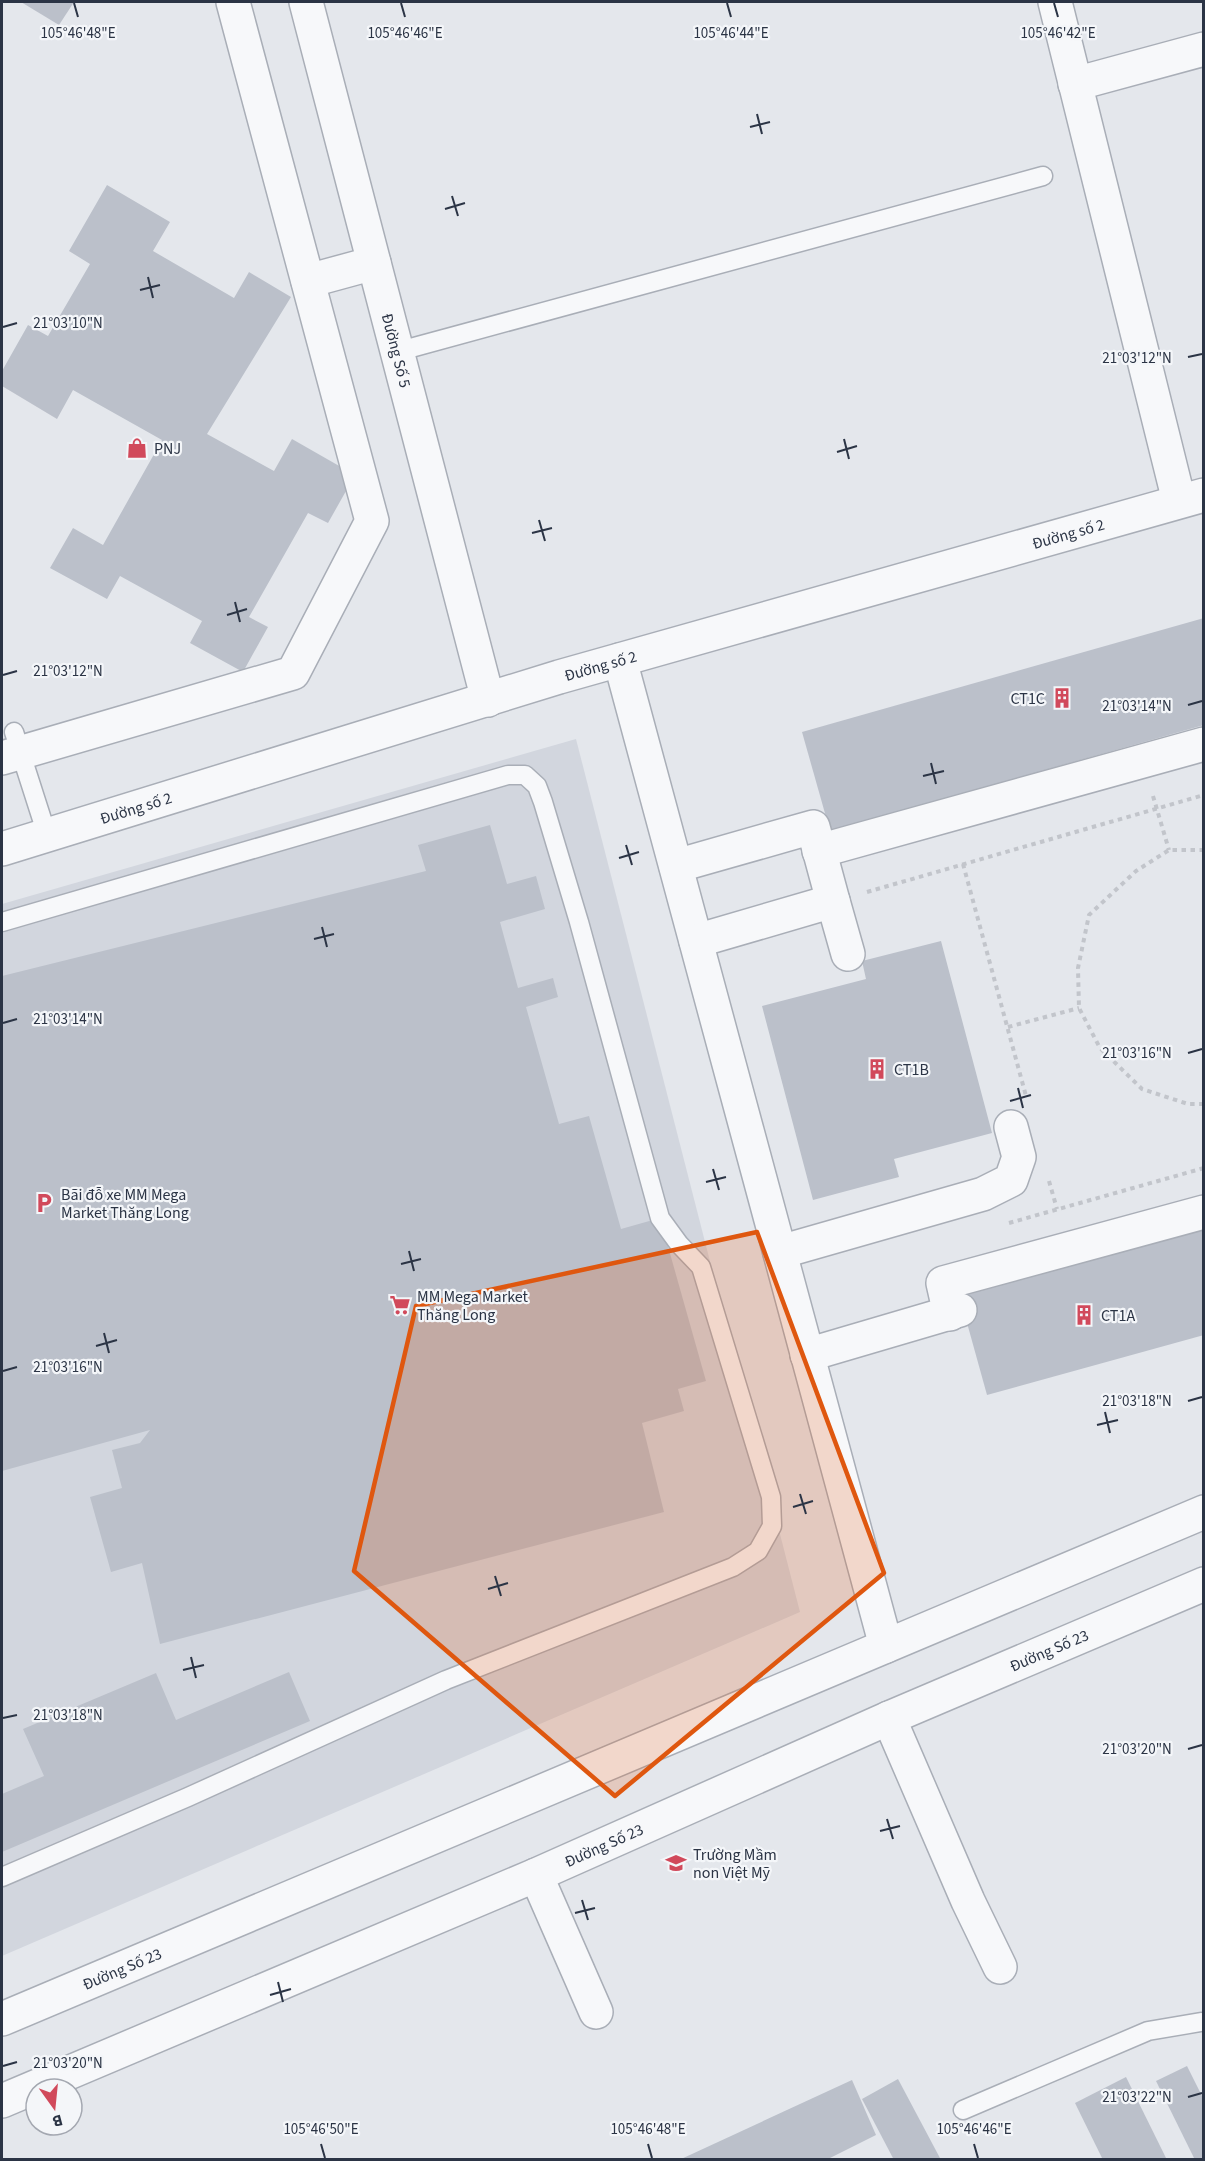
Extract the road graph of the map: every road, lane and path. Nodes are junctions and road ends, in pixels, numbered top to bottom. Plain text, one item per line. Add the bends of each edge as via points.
1 (232, 2) edge
2 (306, 2) edge
3 (1055, 2) edge
4 (1203, 49) edge
5 (1075, 84) junction
6 (1043, 176) dead end
7 (374, 263) junction
8 (308, 280) junction
9 (396, 352) junction
10 (1191, 498) edge
11 (620, 660) junction
12 (488, 700) junction
13 (1203, 744) edge
14 (12, 748) edge
15 (1203, 795) edge
16 (1156, 809) junction
17 (47, 835) junction
18 (2, 849) edge
19 (1168, 849) junction
20 (1203, 850) edge
21 (819, 851) junction
22 (963, 864) junction
23 (676, 866) junction
24 (833, 901) junction
25 (2, 922) edge
26 (696, 940) junction
27 (848, 954) dead end
28 (1079, 1008) junction
29 (1007, 1027) junction
30 (1203, 1104) edge
31 (1020, 1117) joint
32 (1048, 1175) dead end
33 (1057, 1209) dead end
34 (1203, 1212) edge
35 (780, 1252) junction
36 (807, 1355) junction
37 (1203, 1512) edge
38 (1203, 1584) edge
39 (886, 1646) junction
40 (889, 1718) junction
41 (536, 1875) junction
42 (2, 1877) edge
43 (1000, 1967) dead end
44 (596, 2012) dead end
45 (2, 2019) edge
46 (1202, 2023) edge
47 (2, 2101) edge
48 (963, 2110) dead end

1 - 8 street
2 - 7 street, Đường Số 5
3 - 5 street
4 - 5 street
5 - 10 street
6 - 9 lane
7 - 8 street
7 - 9 street, Đường Số 5
8 - 14 street via 372,521 293,673
9 - 12 street, Đường Số 5
10 - 11 street, Đường số 2
11 - 12 street, Đường số 2
11 - 23 street
12 - 17 street, Đường số 2
13 - 21 street
14 - 17 lane
15 - 16 path
16 - 19 path
16 - 22 path
17 - 18 street, Đường số 2
19 - 20 path
19 - 28 path via 1089,915 1078,968
21 - 23 street via 813,827
21 - 24 street
22 - 24 path
22 - 29 path
23 - 26 street
24 - 26 street
24 - 27 street
25 - 42 lane via 508,775 525,775 537,786 543,802 660,1218 701,1267 771,1497 772,1526 758,1551 733,1567 446,1680
26 - 35 street
28 - 29 path
28 - 30 path via 1100,1048 1142,1089 1188,1104
29 - 31 path
31 - 35 street via 1019,1157 1011,1180 983,1194
32 - 33 path
34 - 36 street via 943,1283 955,1312
35 - 36 street
36 - 39 street
37 - 39 street, Đường Số 23
38 - 40 street, Đường Số 23
39 - 45 street, Đường Số 23
40 - 41 street, Đường Số 23
40 - 43 street
41 - 44 street
41 - 47 street, Đường Số 23
46 - 48 lane via 1148,2031

